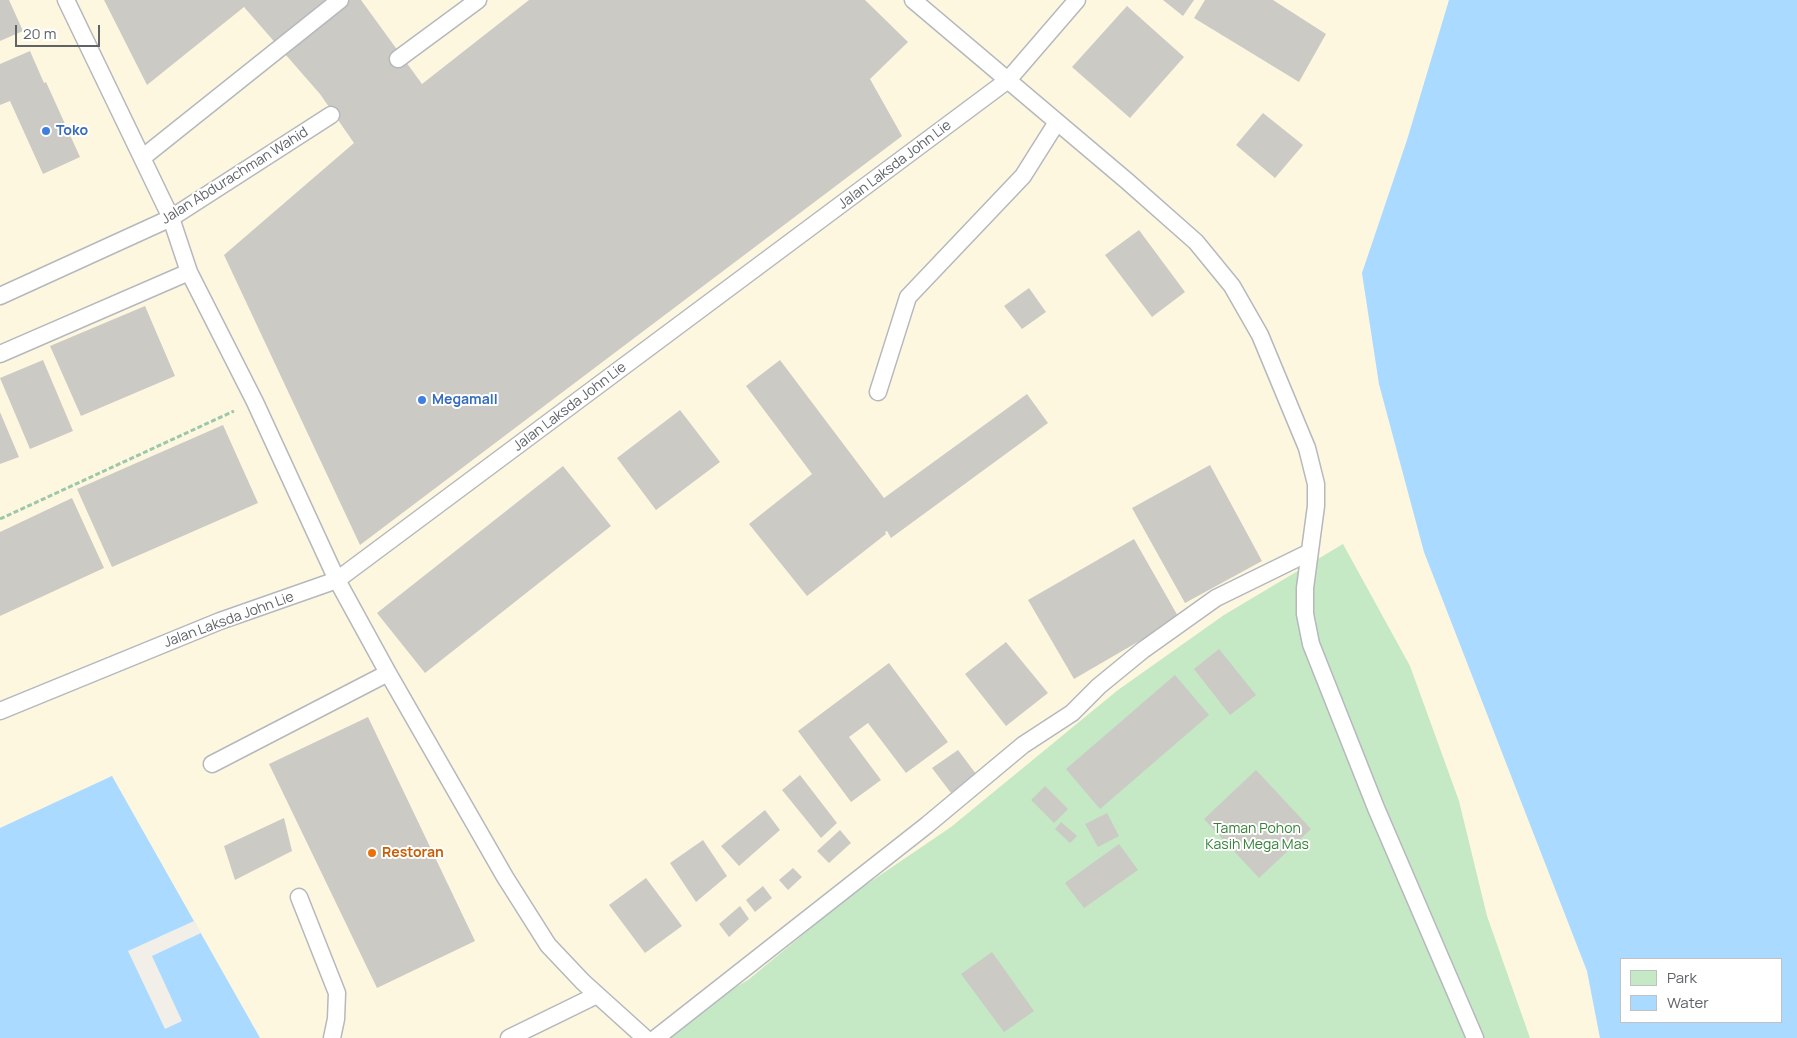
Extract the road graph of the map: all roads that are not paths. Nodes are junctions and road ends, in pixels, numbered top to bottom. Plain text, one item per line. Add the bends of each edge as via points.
1 (66, 0) edge
2 (340, 0) edge
3 (478, 0) edge
4 (913, 0) edge
5 (1076, 0) edge
6 (932, 6) edge
7 (398, 59) dead end
8 (1008, 80) junction
9 (331, 115) dead end
10 (1057, 122) junction
11 (142, 158) junction
12 (171, 218) junction
13 (189, 272) junction
14 (0, 296) edge
15 (0, 354) edge
16 (878, 392) dead end
17 (1308, 553) junction
18 (337, 580) junction
19 (388, 674) junction
20 (0, 711) edge
21 (212, 764) dead end
22 (299, 897) dead end
23 (598, 995) junction
24 (332, 1038) edge
25 (509, 1038) edge
26 (645, 1038) edge
27 (656, 1038) edge
28 (1475, 1038) edge

1 - 11 lane
2 - 11 lane
3 - 7 lane
4 - 6 lane
5 - 8 lane, Jalan Laksda John Lie
6 - 8 lane
8 - 10 lane
8 - 18 lane, Jalan Laksda John Lie
9 - 12 lane, Jalan Abdurachman Wahid
10 - 16 lane via 1023,176 908,298
10 - 17 lane via 1196,242 1232,286 1260,335 1307,448 1316,484 1316,506
11 - 12 lane
12 - 13 lane
12 - 14 lane, Jalan Abdurachman Wahid
13 - 15 lane
13 - 18 lane via 256,402
17 - 27 lane via 1216,598 1143,650 1099,686 1072,714 1023,745
17 - 28 lane via 1304,614 1311,644 1376,808
18 - 19 lane
18 - 20 lane, Jalan Laksda John Lie via 220,621
19 - 21 lane
19 - 23 lane via 548,945
22 - 24 lane via 337,993
23 - 25 lane
23 - 26 lane

